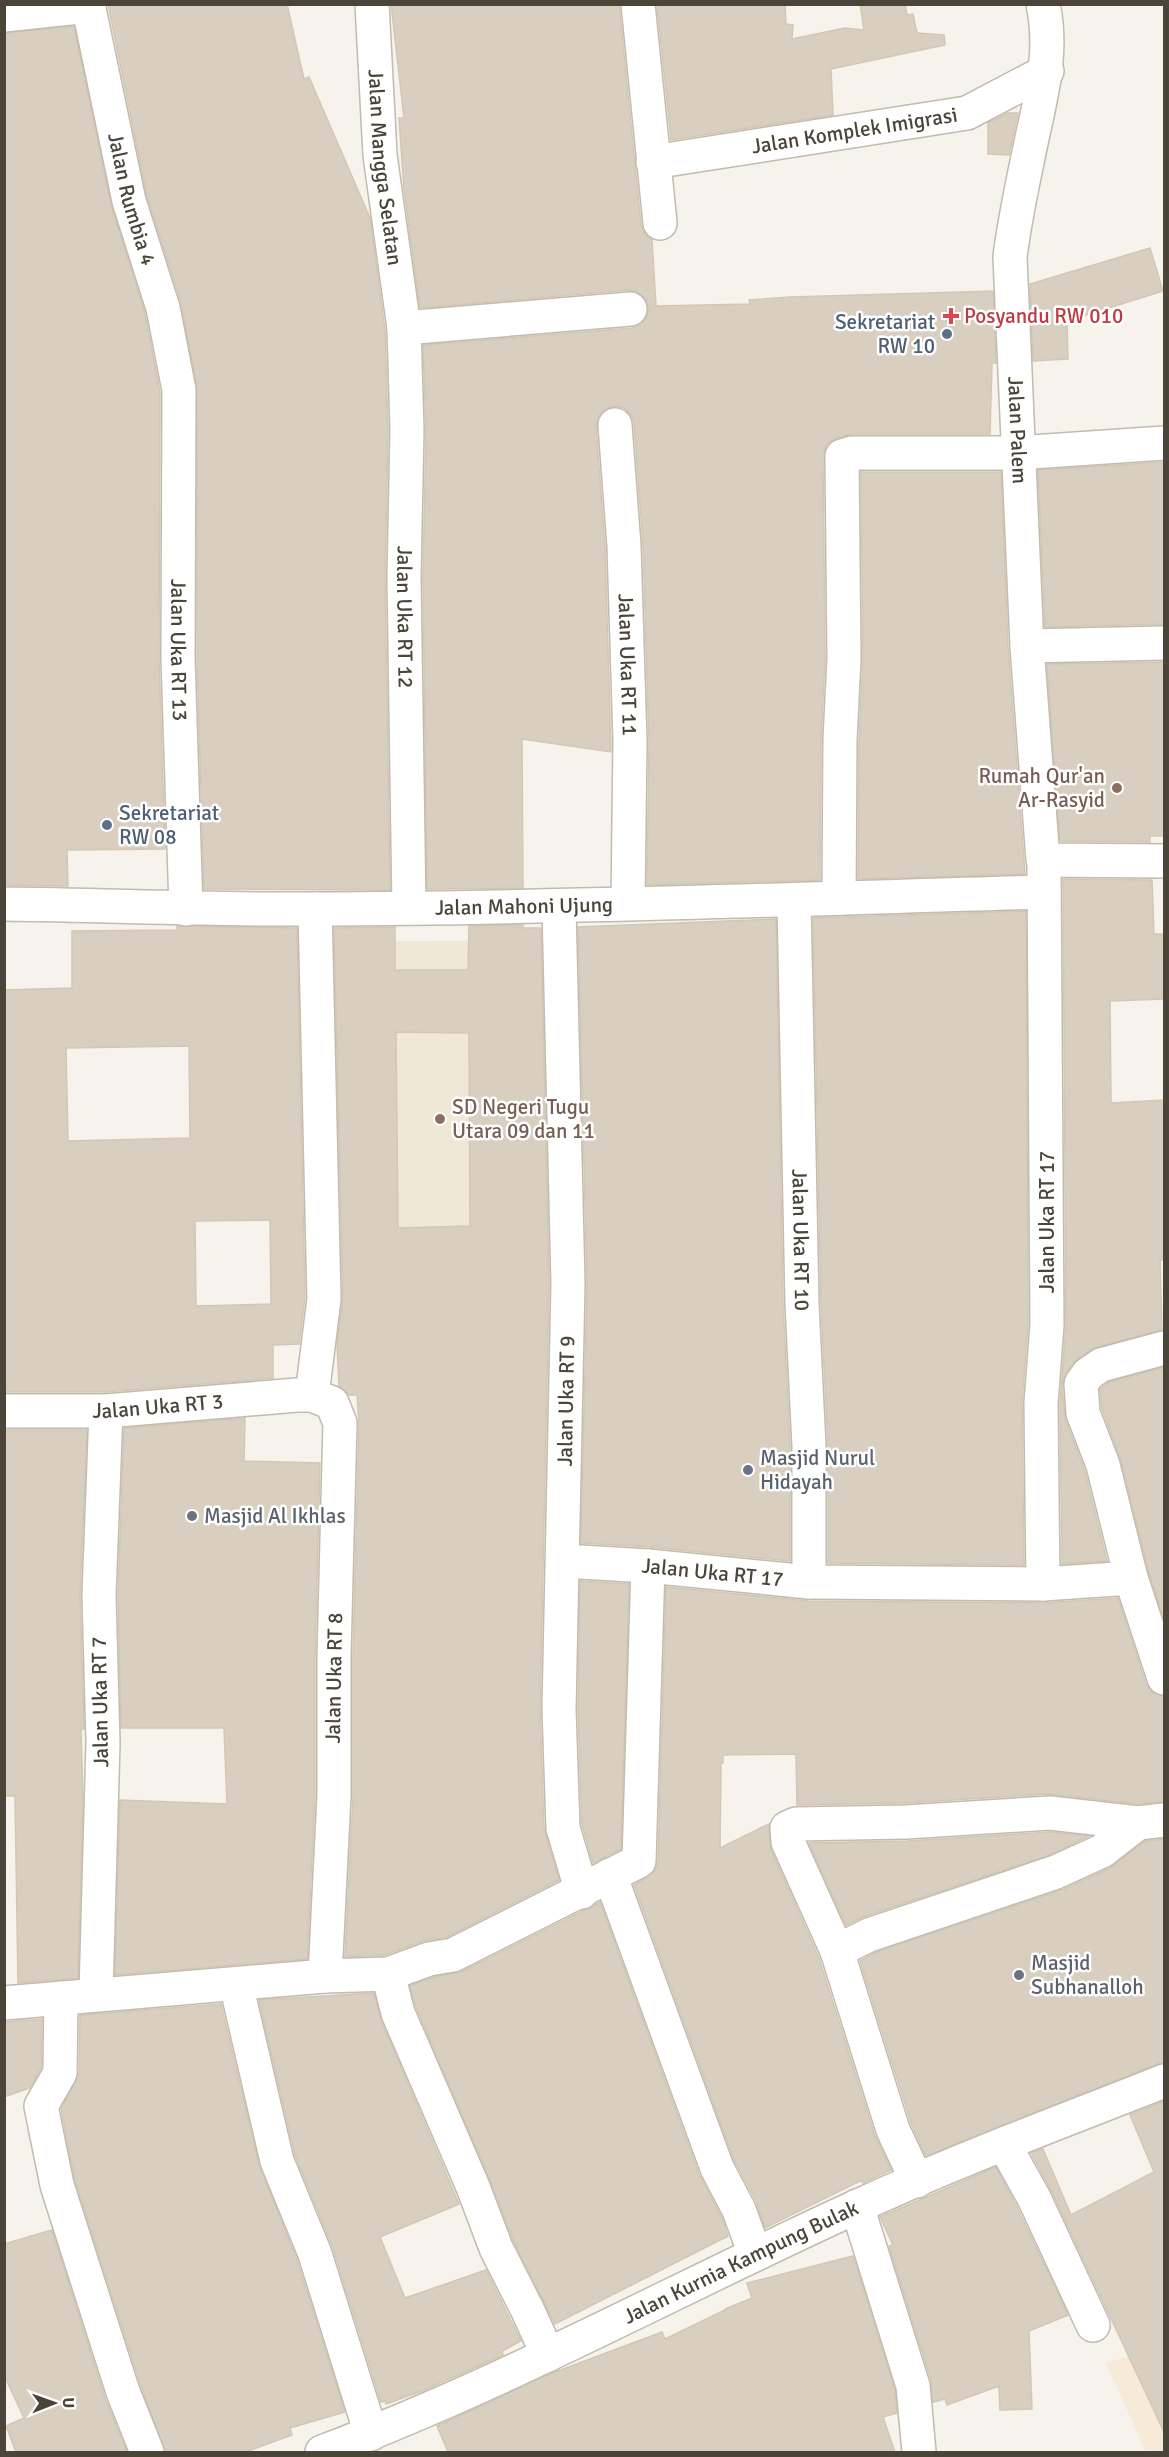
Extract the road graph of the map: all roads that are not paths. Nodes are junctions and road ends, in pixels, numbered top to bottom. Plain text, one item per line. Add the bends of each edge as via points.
1 (372, 4) edge
2 (638, 4) edge
3 (1043, 4) edge
4 (89, 5) edge
5 (4, 15) edge
6 (1047, 71) junction
7 (653, 162) junction
8 (660, 223) dead end
9 (630, 309) dead end
10 (404, 328) junction
11 (179, 390) joint
12 (615, 425) dead end
13 (1164, 443) edge
14 (1017, 453) junction
15 (1164, 643) edge
16 (1027, 646) junction
17 (1043, 860) junction
18 (1164, 861) edge
19 (1044, 892) junction
20 (839, 898) junction
21 (794, 900) junction
22 (628, 903) junction
23 (4, 904) edge
24 (409, 907) junction
25 (559, 907) junction
26 (186, 909) junction
27 (315, 909) junction
28 (1164, 1348) edge
29 (312, 1395) junction
30 (4, 1411) edge
31 (106, 1411) junction
32 (563, 1561) junction
33 (648, 1566) junction
34 (1131, 1578) junction
35 (809, 1582) junction
36 (1043, 1584) junction
37 (1164, 1678) edge
38 (1151, 1821) edge
39 (610, 1875) junction
40 (582, 1892) junction
41 (837, 1951) junction
42 (388, 1974) junction
43 (325, 1976) junction
44 (236, 1984) junction
45 (96, 1994) junction
46 (61, 1998) junction
47 (4, 2003) edge
48 (1164, 2081) edge
49 (1004, 2144) junction
50 (917, 2181) junction
51 (857, 2206) junction
52 (755, 2254) junction
53 (1093, 2325) dead end
54 (548, 2355) junction
55 (371, 2434) junction
56 (147, 2452) edge
57 (322, 2452) edge
58 (919, 2452) edge

1 - 10 street, Jalan Mangga Selatan via 380,155
2 - 7 street
3 - 6 street, Jalan Palem
4 - 5 street
4 - 11 street, Jalan Rumbia 4 via 129,201 163,308
6 - 7 street, Jalan Komplek Imigrasi via 967,113
6 - 14 street, Jalan Palem via 1014,220 1010,257
7 - 8 street
9 - 10 street
10 - 24 street, Jalan Uka RT 12
11 - 26 street, Jalan Uka RT 13 via 178,658
12 - 22 street, Jalan Uka RT 11 via 624,546 630,730
13 - 14 street
14 - 16 street, Jalan Palem
14 - 20 street via 842,456 844,659
15 - 16 street
16 - 17 street, Jalan Palem
17 - 18 street
17 - 19 street, Jalan Uka RT 17
19 - 20 street, Jalan Mahoni Ujung
19 - 36 street, Jalan Uka RT 17 via 1047,1325 1041,1403
20 - 21 street, Jalan Mahoni Ujung
21 - 22 street, Jalan Mahoni Ujung
21 - 35 street, Jalan Uka RT 10
22 - 25 street, Jalan Mahoni Ujung
23 - 26 street, Jalan Mahoni Ujung
24 - 25 street, Jalan Mahoni Ujung
24 - 27 street, Jalan Mahoni Ujung
25 - 32 street, Jalan Uka RT 9 via 568,1284
26 - 27 street, Jalan Mahoni Ujung
27 - 29 street via 324,1299
28 - 34 street via 1101,1365 1081,1384 1083,1413 1103,1465
29 - 31 street, Jalan Uka RT 3
29 - 43 street, Jalan Uka RT 8 via 332,1402 340,1423 334,1796
30 - 31 street, Jalan Uka RT 3
31 - 45 street, Jalan Uka RT 7 via 99,1595 103,1742
32 - 33 street, Jalan Uka RT 17
32 - 40 street, Jalan Uka RT 9 via 559,1709 563,1828
33 - 35 street, Jalan Uka RT 17
33 - 39 street via 639,1861
34 - 36 street, Jalan Uka RT 17
34 - 37 street
35 - 36 street, Jalan Uka RT 17
38 - 41 street via 1102,1851 1056,1872 869,1935
38 - 41 street via 1050,1813 796,1824 787,1828 788,1842
39 - 40 street
39 - 52 street via 717,2168 739,2210
40 - 42 street via 453,1954
41 - 50 street via 893,2130
42 - 43 street
42 - 54 street via 398,2013 496,2248
43 - 44 street
44 - 45 street
44 - 55 street via 277,2161 315,2254
45 - 46 street
46 - 47 street
46 - 56 street via 60,2073 41,2106 57,2185 123,2392
48 - 49 street, Jalan Kurnia Kampung Bulak
49 - 50 street, Jalan Kurnia Kampung Bulak
49 - 53 street via 1034,2198
50 - 51 street, Jalan Kurnia Kampung Bulak
51 - 52 street, Jalan Kurnia Kampung Bulak
51 - 58 street via 913,2386
52 - 54 street, Jalan Kurnia Kampung Bulak
54 - 55 street, Jalan Kurnia Kampung Bulak
55 - 57 street, Jalan Kurnia Kampung Bulak

